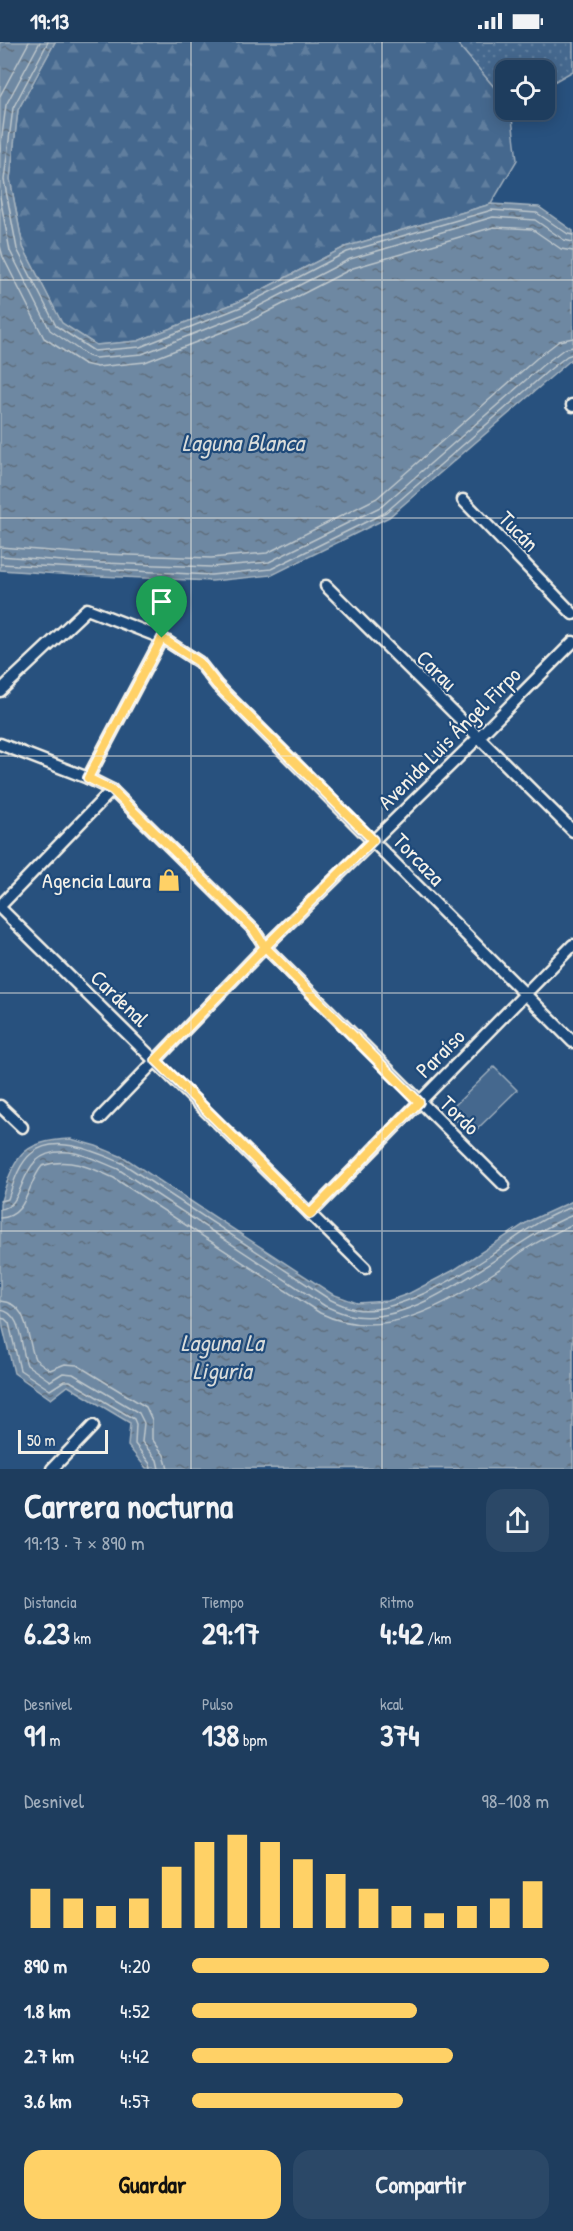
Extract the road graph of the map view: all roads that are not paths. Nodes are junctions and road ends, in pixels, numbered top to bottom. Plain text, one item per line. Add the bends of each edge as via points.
1 (463, 500) dead end
2 (326, 586) dead end
3 (573, 614) edge
4 (162, 638) junction
5 (573, 642) edge
6 (0, 691) edge
7 (478, 738) junction
8 (0, 744) edge
9 (88, 778) junction
10 (112, 790) junction
11 (573, 831) edge
12 (373, 840) junction
13 (0, 907) edge
14 (573, 945) edge
15 (265, 947) junction
16 (525, 995) junction
17 (573, 1042) edge
18 (156, 1060) junction
19 (419, 1102) junction
20 (0, 1106) edge
21 (100, 1118) dead end
22 (22, 1127) dead end
23 (504, 1185) dead end
24 (310, 1214) junction
25 (365, 1268) dead end
26 (93, 1426) dead end
27 (54, 1469) edge

1 - 3 street, Tucán
2 - 7 street, Carau
4 - 6 street, Torcaza via 87,609
4 - 9 street
4 - 12 street, Torcaza via 199,662 217,685
5 - 7 street, Avenida Luis Ángel Firpo
7 - 11 street, Carau
7 - 12 street, Avenida Luis Ángel Firpo
8 - 9 street, Tordo
9 - 10 street, Tordo
10 - 13 street
10 - 15 street, Tordo via 254,930
12 - 15 street, Avenida Luis Ángel Firpo
12 - 16 street, Torcaza
13 - 18 street, Cardenal
14 - 16 street, Paraíso
15 - 18 street, Avenida Luis Ángel Firpo
15 - 19 street, Tordo
16 - 17 street, Torcaza
16 - 19 street, Paraíso
18 - 21 street, Avenida Luis Ángel Firpo
18 - 24 street, Cardenal
19 - 23 street, Tordo
19 - 24 street, Paraíso
20 - 22 street
24 - 25 street, Cardenal
26 - 27 street

